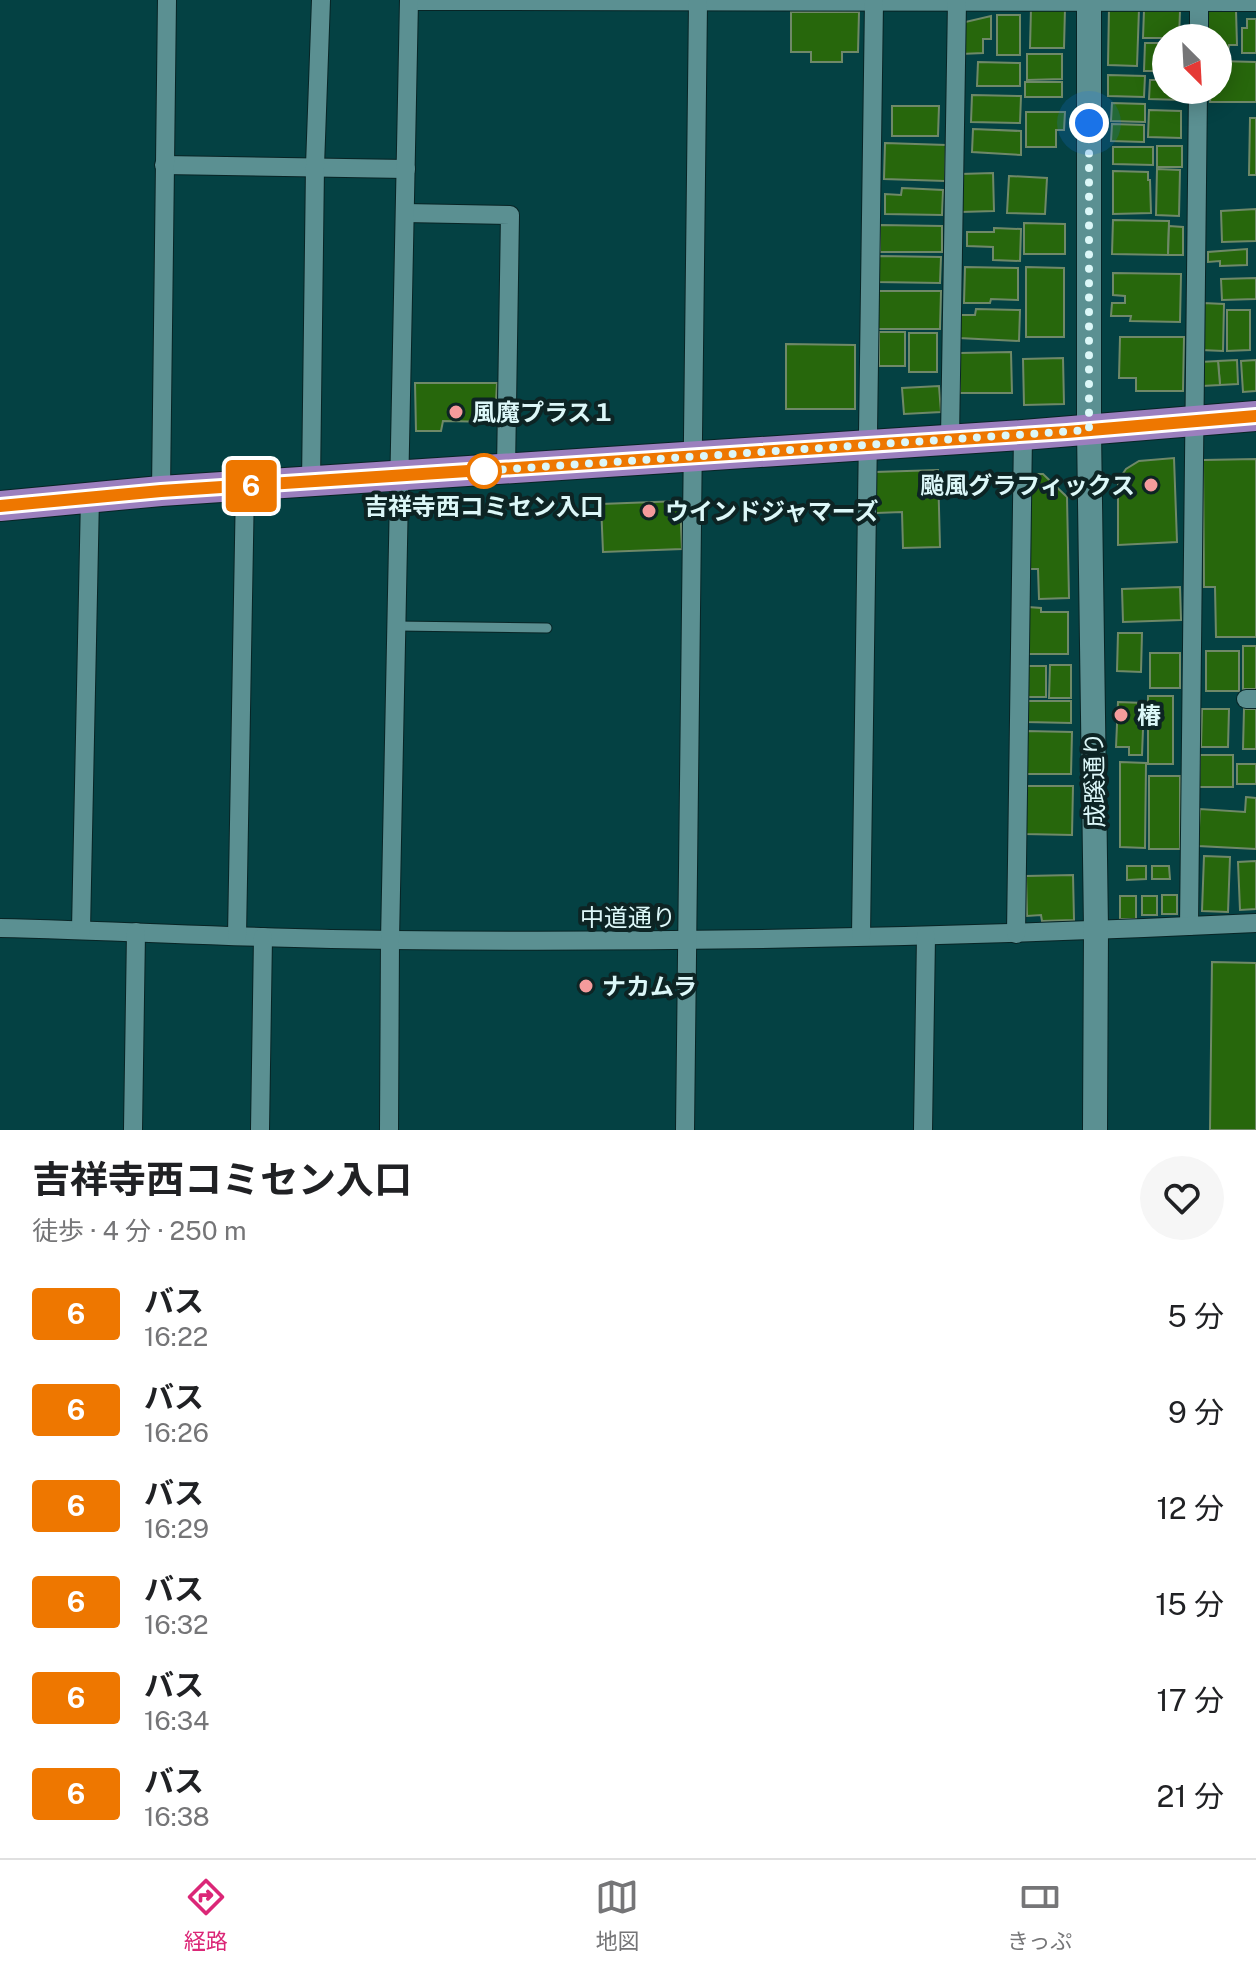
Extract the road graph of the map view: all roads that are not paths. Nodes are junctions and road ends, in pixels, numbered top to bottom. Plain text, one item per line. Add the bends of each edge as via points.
1 (167, 0) edge
2 (321, 0) edge
3 (1089, 0) edge
4 (409, 1) edge
5 (957, 1) edge
6 (1199, 1) edge
7 (874, 2) edge
8 (1256, 2) edge
9 (698, 3) junction
10 (1199, 24) edge
11 (1198, 104) edge
12 (164, 165) junction
13 (315, 166) junction
14 (406, 169) junction
15 (405, 213) junction
16 (1256, 416) edge
17 (1196, 420) junction
18 (1089, 430) junction
19 (1023, 435) junction
20 (950, 438) junction
21 (866, 445) junction
22 (695, 457) junction
23 (506, 469) junction
24 (399, 477) junction
25 (311, 483) junction
26 (245, 486) junction
27 (161, 491) junction
28 (90, 497) junction
29 (0, 506) edge
30 (397, 626) junction
31 (547, 628) dead end
32 (1256, 923) edge
33 (1189, 926) junction
34 (0, 928) edge
35 (1096, 929) junction
36 (81, 930) junction
37 (136, 932) junction
38 (1016, 934) junction
39 (237, 936) junction
40 (861, 936) junction
41 (926, 936) junction
42 (263, 937) junction
43 (390, 940) junction
44 (688, 941) junction
45 (133, 1130) edge
46 (260, 1130) edge
47 (389, 1130) edge
48 (685, 1130) edge
49 (923, 1130) edge
50 (1095, 1130) edge

1 - 12 street
2 - 13 street
3 - 5 street
3 - 6 street
3 - 18 street, 成蹊通り
4 - 9 street
4 - 14 street
5 - 7 street
5 - 20 street
6 - 8 street
6 - 10 street
7 - 9 street
7 - 21 street
9 - 22 street
11 - 17 street
12 - 13 street
12 - 27 street
13 - 14 street
13 - 25 street
14 - 15 street
15 - 23 street via 510,215
15 - 24 street
16 - 17 main road
17 - 18 main road
17 - 33 street
18 - 19 main road
18 - 35 street, 成蹊通り
19 - 20 main road
19 - 38 street
20 - 21 main road
21 - 22 main road
21 - 40 street
22 - 23 main road
22 - 44 street
23 - 24 main road
24 - 25 main road
24 - 30 street
25 - 26 main road
26 - 27 main road
26 - 39 street
27 - 28 main road
28 - 29 main road
28 - 36 street
30 - 31 lane
30 - 43 street
32 - 33 street, 中道通り
33 - 35 street, 中道通り
34 - 36 street, 中道通り
35 - 38 street, 中道通り
35 - 50 street, 成蹊通り
36 - 37 street, 中道通り
37 - 39 street, 中道通り
37 - 45 street
38 - 41 street, 中道通り
39 - 42 street, 中道通り
40 - 41 street, 中道通り
40 - 44 street, 中道通り
41 - 49 street
42 - 43 street, 中道通り
42 - 46 street
43 - 44 street, 中道通り
43 - 47 street
44 - 48 street

